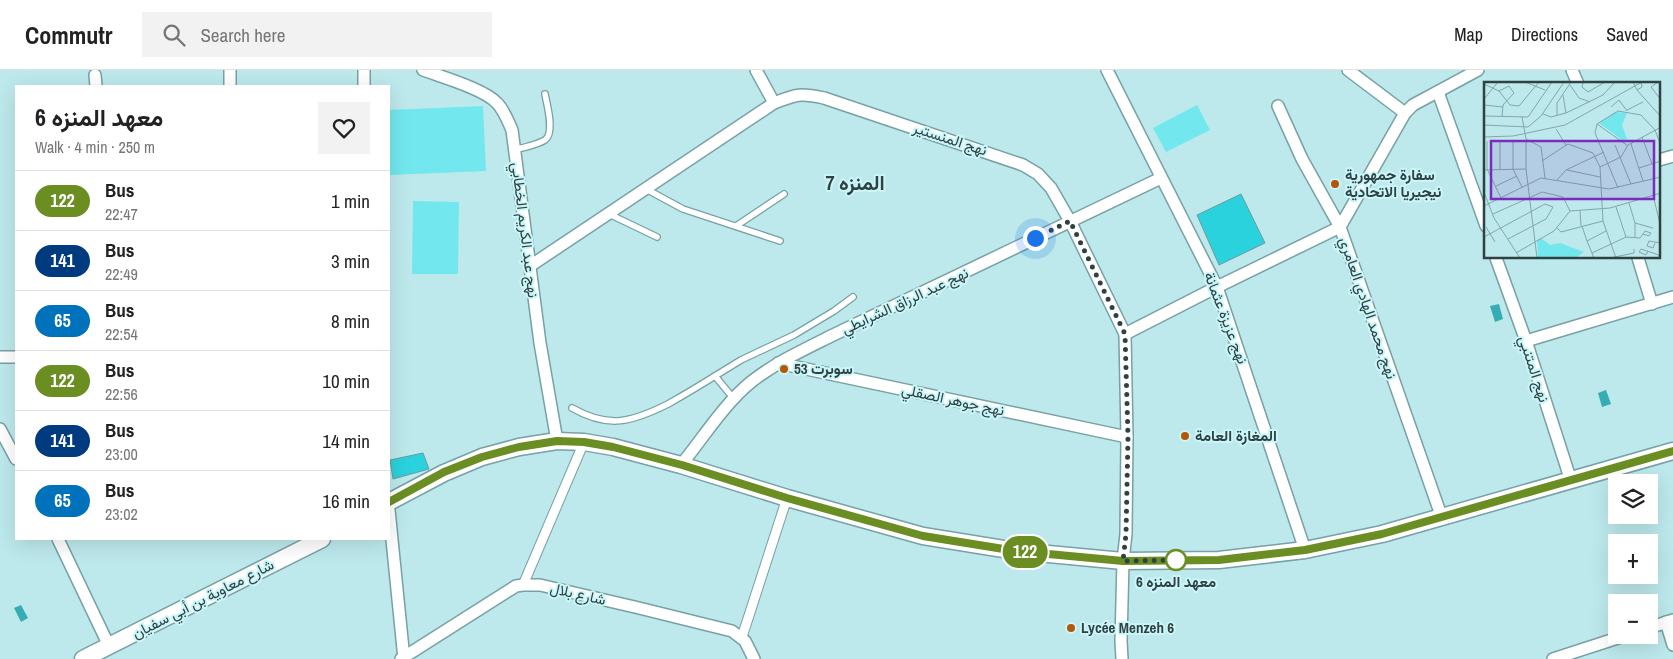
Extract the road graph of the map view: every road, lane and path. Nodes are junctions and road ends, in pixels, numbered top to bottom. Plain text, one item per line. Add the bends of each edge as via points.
1 (230, 70) edge
2 (364, 70) edge
3 (423, 70) edge
4 (756, 70) edge
5 (1107, 70) edge
6 (1348, 70) edge
7 (1478, 70) edge
8 (1572, 70) edge
9 (1577, 82) edge
10 (230, 85) edge
11 (364, 85) edge
12 (1438, 92) junction
13 (545, 94) dead end
14 (774, 103) junction
15 (1278, 106) dead end
16 (1405, 113) junction
17 (515, 150) junction
18 (1673, 156) edge
19 (1660, 160) edge
20 (1161, 178) junction
21 (646, 189) junction
22 (784, 194) dead end
23 (609, 214) junction
24 (1484, 220) edge
25 (1070, 221) junction
26 (736, 226) junction
27 (1340, 227) junction
28 (658, 237) dead end
29 (780, 241) dead end
30 (1496, 259) edge
31 (1638, 259) edge
32 (530, 266) junction
33 (1217, 287) junction
34 (853, 297) dead end
35 (1673, 297) edge
36 (1652, 304) junction
37 (1125, 334) junction
38 (1526, 341) junction
39 (0, 357) edge
40 (15, 357) edge
41 (778, 363) junction
42 (715, 376) junction
43 (734, 400) junction
44 (572, 408) dead end
45 (0, 429) edge
46 (1128, 437) junction
47 (557, 441) junction
48 (584, 442) junction
49 (1673, 451) edge
50 (15, 457) edge
51 (682, 465) junction
52 (1570, 481) junction
53 (787, 498) junction
54 (390, 501) edge
55 (1442, 518) junction
56 (390, 521) edge
57 (58, 540) edge
58 (320, 540) edge
59 (1305, 550) junction
60 (1123, 561) junction
61 (522, 585) junction
62 (1670, 621) edge
63 (1658, 625) edge
64 (742, 637) junction
65 (1608, 641) edge
66 (1673, 645) edge
67 (109, 646) junction
68 (403, 658) edge
69 (83, 659) edge
70 (754, 659) edge
71 (1122, 659) edge
72 (1553, 659) edge

1 - 10 street
2 - 11 street
3 - 17 street, نهج عبد الكريم الخطابي via 487,94 503,110 512,130
4 - 14 street
5 - 20 street, نهج عزيزة عثمانة
6 - 16 street
7 - 12 street
8 - 9 street
12 - 16 street
12 - 24 street
13 - 17 lane via 550,134 546,139
14 - 21 street, نهج المنستير
14 - 25 street, نهج المنستير via 794,95 824,98 1023,165 1038,174 1051,188
15 - 27 street, نهج محمد الهادي العامري via 1302,159
16 - 27 street
17 - 32 street, نهج عبد الكريم الخطابي
18 - 19 street
20 - 25 street, نهج عبد الرزاق الشرايطي
20 - 33 street, نهج عزيزة عثمانة
21 - 23 street, نهج المنستير
21 - 26 lane via 683,209
22 - 26 lane
23 - 28 lane
23 - 32 street, نهج المنستير
25 - 37 street, نهج المنستير
25 - 41 street, نهج عبد الرزاق الشرايطي
26 - 29 lane
27 - 33 street
27 - 55 street, نهج محمد الهادي العامري
30 - 38 street, نهج المتنبي
31 - 36 street
32 - 47 street, نهج عبد الكريم الخطابي
33 - 37 street
33 - 59 street, نهج عزيزة عثمانة
34 - 42 lane via 794,335
35 - 36 street
36 - 38 street
37 - 46 street, نهج المنستير
38 - 52 street, نهج المتنبي
39 - 40 street
41 - 43 street, نهج عبد الرزاق الشرايطي via 750,383
41 - 46 street, نهج جوهر الصقلي
42 - 43 lane
42 - 44 lane via 638,418 618,421 594,419
43 - 51 street, نهج عبد الرزاق الشرايطي
45 - 50 street
46 - 60 street, نهج المنستير
47 - 48 main road
47 - 54 main road via 482,457 444,472
48 - 51 main road
48 - 61 street
49 - 52 main road
51 - 53 main road
52 - 55 main road
53 - 60 main road via 923,536 1016,551
53 - 64 street
55 - 59 main road
56 - 68 street
57 - 67 street
58 - 67 main road, شارع معاوية بن أبي سفيان
59 - 60 main road via 1219,560
60 - 71 street, نهج المنستير
61 - 64 street, شارع بلال via 540,585 638,608 732,631
61 - 68 street
62 - 63 street
62 - 66 street
64 - 70 street
65 - 72 street
67 - 69 main road, شارع معاوية بن أبي سفيان

